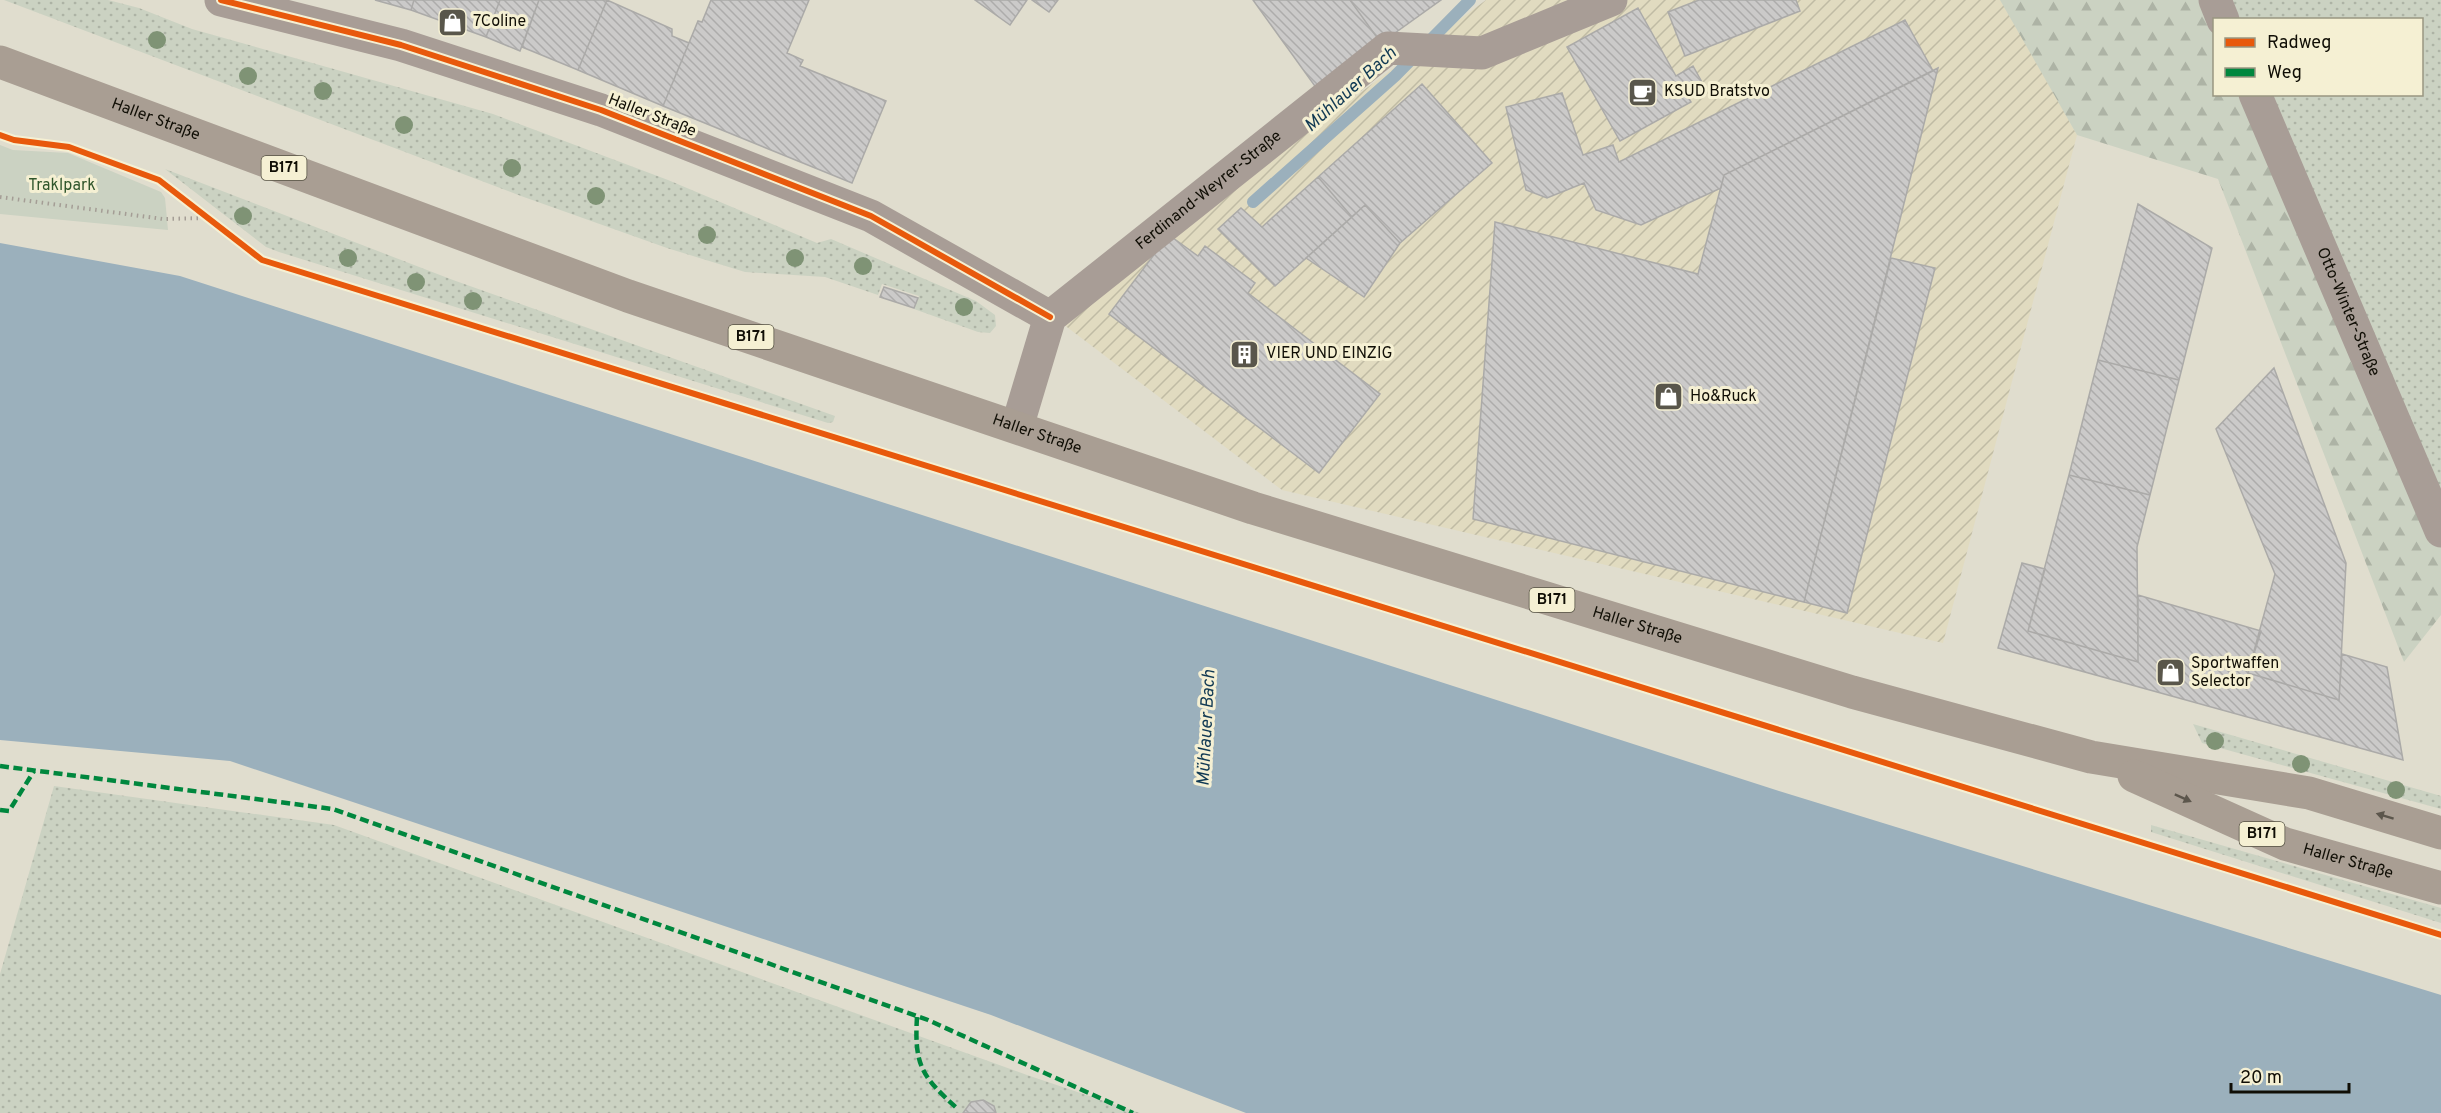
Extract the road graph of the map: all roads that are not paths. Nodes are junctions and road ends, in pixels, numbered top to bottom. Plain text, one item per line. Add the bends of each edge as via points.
1 (221, 0) edge
2 (1611, 0) edge
3 (2215, 0) edge
4 (2222, 18) edge
5 (0, 62) edge
6 (2256, 96) edge
7 (1050, 317) junction
8 (1017, 427) junction
9 (2441, 531) edge
10 (2091, 757) junction
11 (2441, 833) edge
12 (2441, 888) edge

1 - 7 street, Haller Straße via 401,45 601,110 871,216
2 - 7 street, Ferdinand-Weyrer-Straße via 1482,52 1388,48
3 - 4 street
5 - 8 main road, Haller Straße / B171 via 628,296
6 - 9 street, Otto-Winter-Straße
7 - 8 street
8 - 10 main road, Haller Straße / B171 via 1253,508 1852,692
11 -> 10 main road, Haller Straße / B171 via 2310,793
10 -> 12 main road, Haller Straße / B171 via 2285,844

